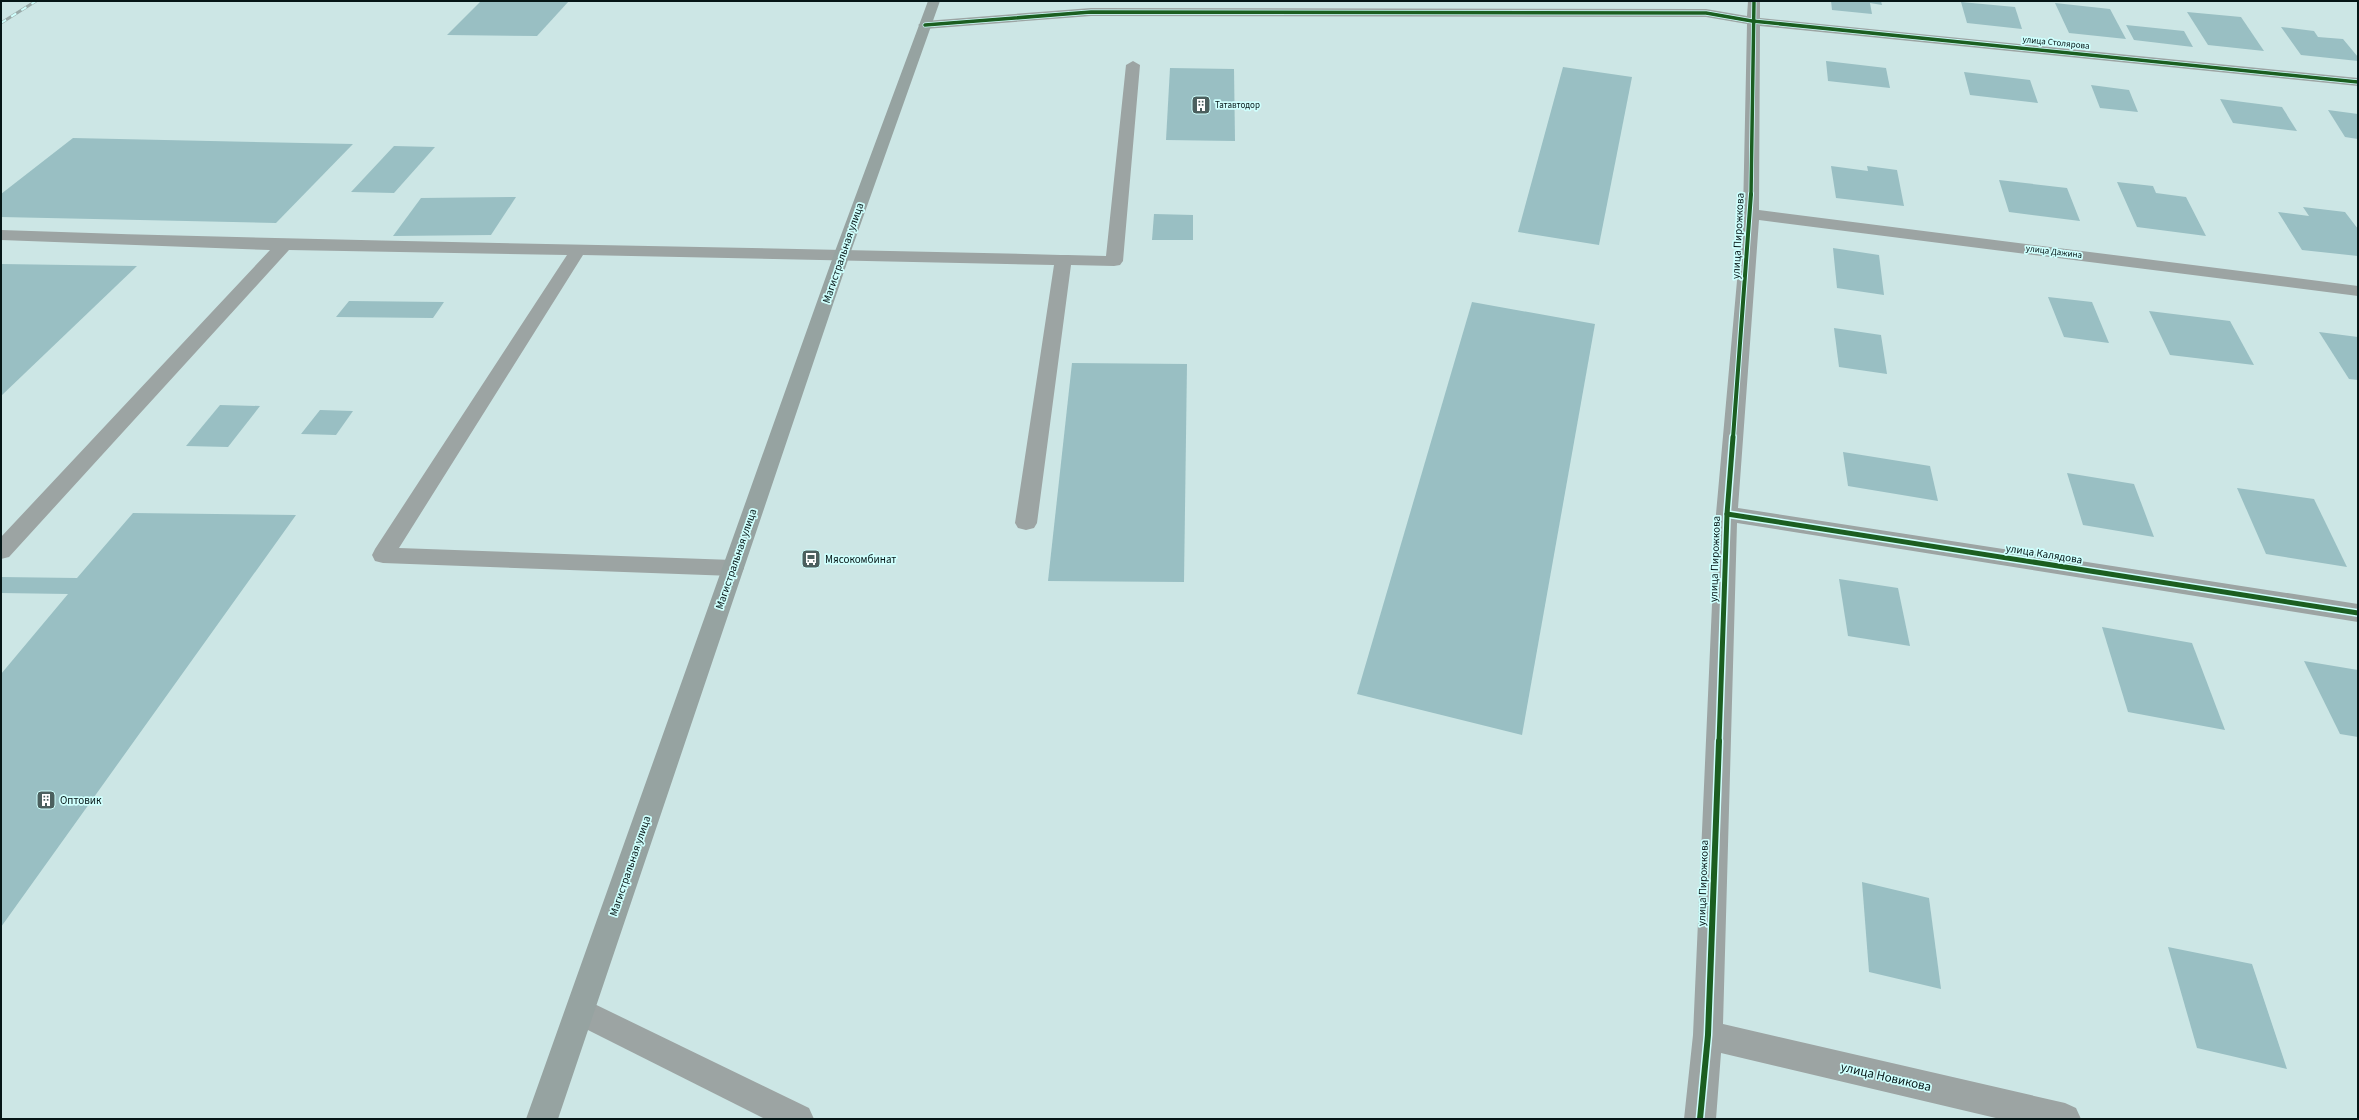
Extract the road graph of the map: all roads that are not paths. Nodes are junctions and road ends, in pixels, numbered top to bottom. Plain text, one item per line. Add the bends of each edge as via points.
1 (934, 1) edge
2 (1753, 11) edge
3 (925, 25) junction
4 (1133, 65) dead end
5 (2358, 82) edge
6 (1751, 214) junction
7 (1, 235) edge
8 (284, 246) junction
9 (578, 250) junction
10 (842, 254) junction
11 (1063, 259) junction
12 (2358, 291) edge
13 (1727, 514) junction
14 (1026, 523) dead end
15 (1, 551) edge
16 (733, 568) junction
17 (2358, 613) edge
18 (580, 1011) junction
19 (1708, 1035) junction
20 (542, 1119) edge
21 (798, 1119) edge
22 (1700, 1119) edge
23 (2065, 1119) edge

1 - 3 main road, Магистральная улица
2 - 3 street, улица Столярова via 1091,12
2 - 5 street, улица Столярова
2 - 6 street, улица Пирожкова
3 - 10 main road, Магистральная улица
4 - 11 street via 1114,261
6 - 12 street, улица Дажина
6 - 13 street, улица Пирожкова
7 - 8 street
8 - 9 street
8 - 15 street
9 - 10 street
9 - 16 street via 383,555
10 - 11 street
10 - 16 main road, Магистральная улица
11 - 14 street
13 - 17 street, улица Калядова
13 - 19 street, улица Пирожкова
16 - 18 main road, Магистральная улица
18 - 20 main road, Магистральная улица
18 - 21 street
19 - 22 street, улица Пирожкова
19 - 23 street, улица Новикова

